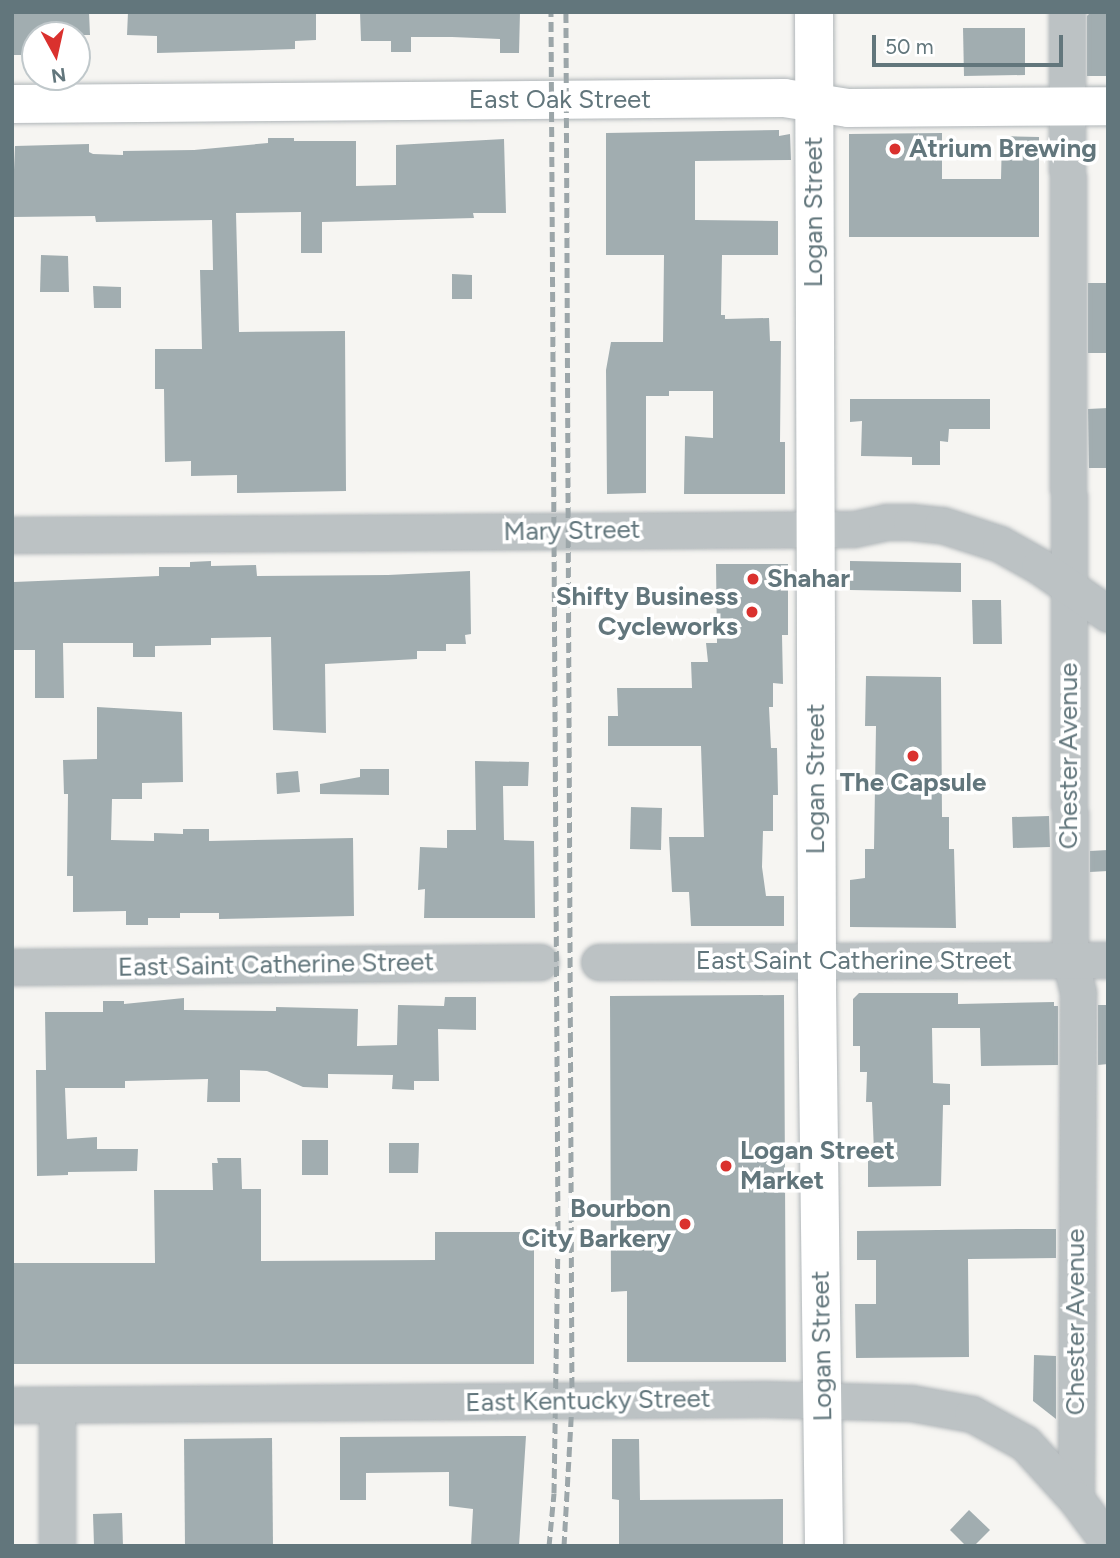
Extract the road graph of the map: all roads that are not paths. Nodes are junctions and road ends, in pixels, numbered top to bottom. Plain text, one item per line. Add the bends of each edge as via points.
1 (814, 12) edge
2 (1068, 12) edge
3 (813, 103) junction
4 (12, 104) edge
5 (1066, 106) junction
6 (1108, 106) edge
7 (817, 529) junction
8 (12, 535) edge
9 (1068, 587) junction
10 (1108, 614) edge
11 (1070, 960) junction
12 (1108, 960) edge
13 (599, 961) dead end
14 (817, 961) junction
15 (540, 962) dead end
16 (12, 967) edge
17 (823, 1401) junction
18 (12, 1405) edge
19 (57, 1405) junction
20 (1076, 1499) junction
21 (1108, 1542) edge
22 (57, 1546) edge
23 (824, 1546) edge

1 - 3 main road, Logan Street
2 - 5 street, Chester Avenue
3 - 4 main road, East Oak Street via 783,98
3 - 5 main road, East Oak Street via 848,108
3 - 7 main road, Logan Street
5 - 6 main road, East Oak Street
5 - 9 street, Chester Avenue
7 - 8 street, Mary Street
7 - 9 street, Mary Street via 854,529 886,522 942,525 1000,544
7 - 14 main road, Logan Street
9 - 10 street, Mary Street
9 - 11 street, Chester Avenue
11 - 12 street, East Saint Catherine Street
11 - 14 street, East Saint Catherine Street
11 - 20 street, Chester Avenue via 1078,993
13 - 14 street, East Saint Catherine Street
14 - 17 main road, Logan Street
15 - 16 street, East Saint Catherine Street
17 - 19 street, East Kentucky Street
17 - 20 street, East Kentucky Street via 911,1403 972,1413 1025,1443
17 - 23 main road, Logan Street
18 - 19 street, East Kentucky Street
19 - 22 street
20 - 21 street, East Kentucky Street

